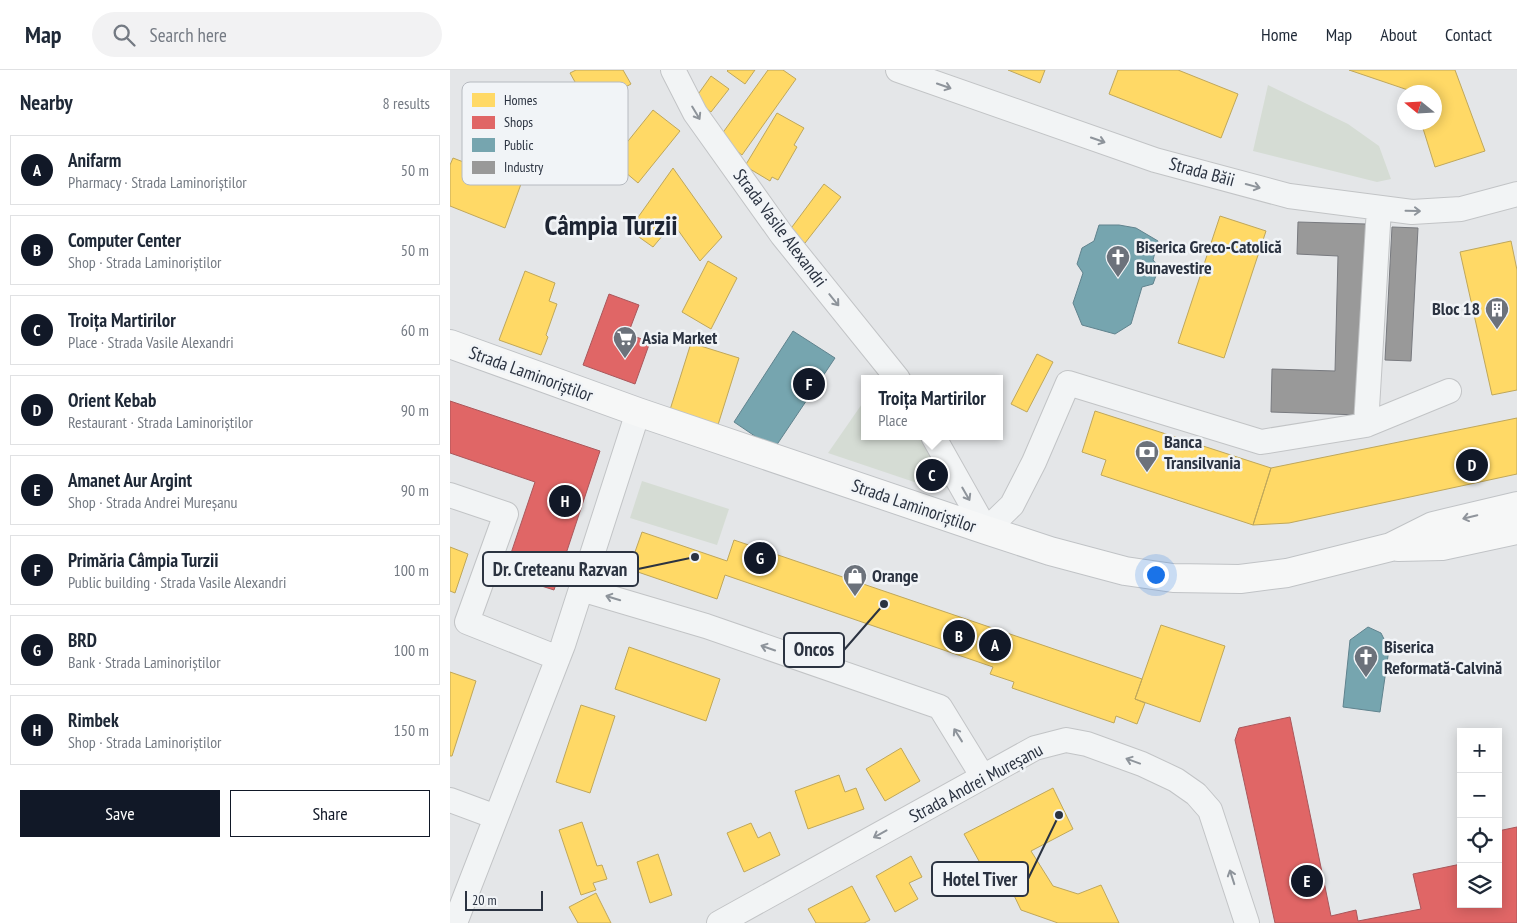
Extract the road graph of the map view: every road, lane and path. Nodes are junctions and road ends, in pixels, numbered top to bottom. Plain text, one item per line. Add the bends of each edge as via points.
1 (673, 70) edge
2 (898, 70) edge
3 (1517, 194) edge
4 (1379, 208) junction
5 (450, 344) edge
6 (895, 375) edge
7 (1449, 391) dead end
8 (638, 412) junction
9 (1366, 425) junction
10 (935, 440) edge
11 (450, 495) edge
12 (1517, 506) edge
13 (986, 530) junction
14 (1517, 530) edge
15 (1391, 547) junction
16 (581, 588) junction
17 (458, 620) edge
18 (558, 658) junction
19 (983, 776) junction
20 (450, 800) edge
21 (496, 817) junction
22 (455, 923) edge
23 (719, 923) edge
24 (1247, 923) edge

1 -> 6 street, Strada Vasile Alexandri via 695,113 782,235
2 -> 4 street, Strada Băii via 1155,160 1289,196
4 -> 3 street, Strada Băii via 1412,212 1461,209
4 - 9 street
5 - 8 main road, Strada Laminoriștilor
7 - 9 street
8 - 13 main road, Strada Laminoriștilor
8 - 16 street
9 - 13 street via 1261,442 1068,383 1012,505
10 -> 13 street
11 - 17 street via 506,514
12 -> 15 main road, Strada Laminoriștilor via 1433,526
13 - 15 main road, Strada Laminoriștilor via 1125,571 1173,578 1240,579 1288,573
14 - 15 main road, Strada Laminoriștilor via 1442,546
16 - 18 street
19 -> 16 street via 940,707 706,626
17 - 18 street
18 - 21 street
19 -> 23 street, Strada Andrei Mureșanu
24 -> 19 street, Strada Andrei Mureșanu via 1210,810 1196,794 1176,780 1142,764 1087,744 1066,740 1035,748
20 - 21 street
21 - 22 street

